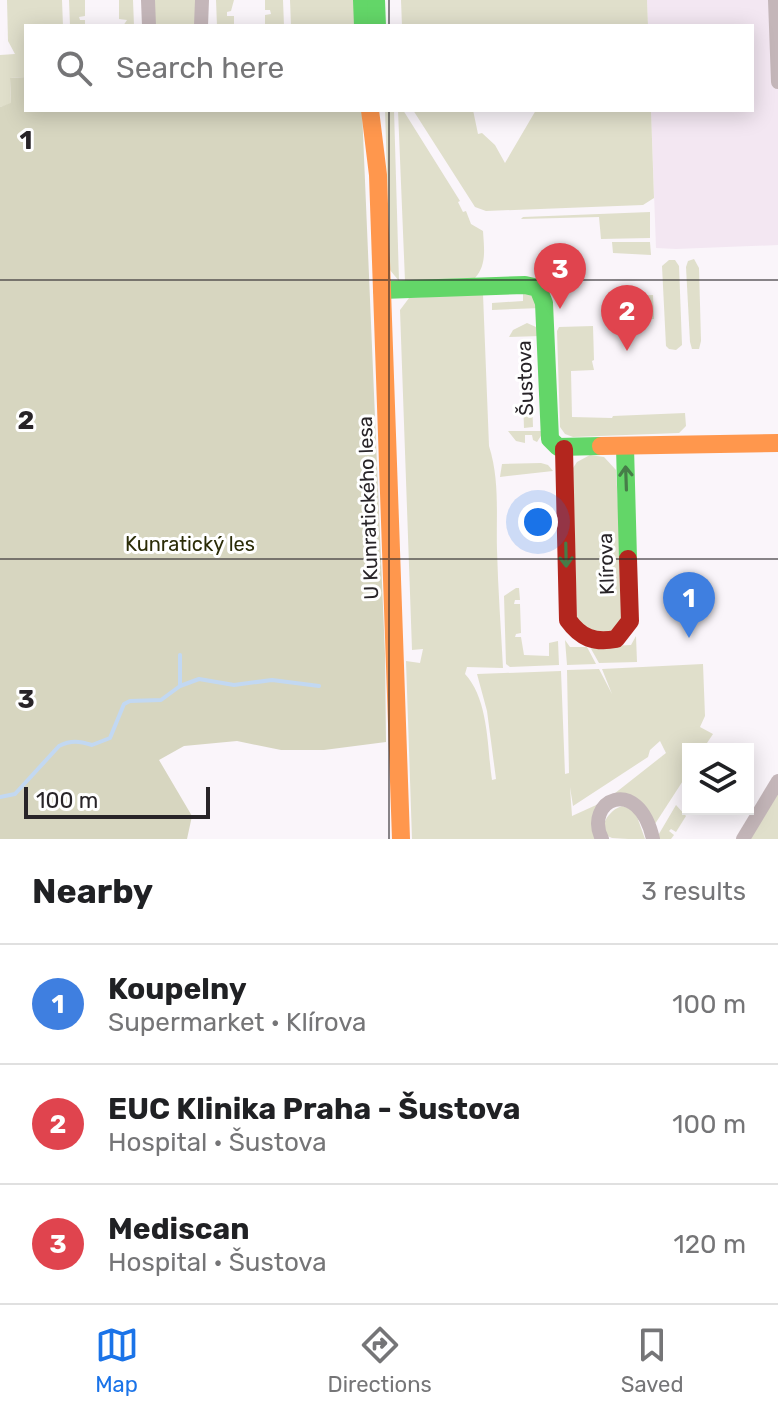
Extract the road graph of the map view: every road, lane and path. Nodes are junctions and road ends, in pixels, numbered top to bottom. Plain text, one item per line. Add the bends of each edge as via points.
1 (148, 0) edge
2 (202, 0) edge
3 (362, 0) edge
4 (376, 0) edge
5 (775, 0) edge
6 (149, 24) edge
7 (201, 24) edge
8 (363, 24) edge
9 (377, 24) edge
10 (778, 82) edge
11 (370, 112) edge
12 (381, 112) edge
13 (378, 175) junction
14 (382, 290) junction
15 (778, 443) edge
16 (625, 447) junction
17 (564, 449) junction
18 (778, 781) edge
19 (401, 839) edge
20 (602, 839) edge
21 (653, 839) edge
22 (743, 839) edge

1 - 6 street
2 - 7 street
3 - 8 street
4 - 9 street
5 - 10 street
11 - 13 street, U Kunratického lesa
12 - 13 street, U Kunratického lesa
13 - 14 street, U Kunratického lesa
14 - 17 street, Šustova via 538,288 544,303 550,439
14 - 19 street, U Kunratického lesa
15 - 16 street
16 - 17 street
17 -> 16 street, Klírova via 568,620 594,642 616,639 630,621
18 - 22 street
20 - 21 street via 600,812 611,801 624,800 643,811

